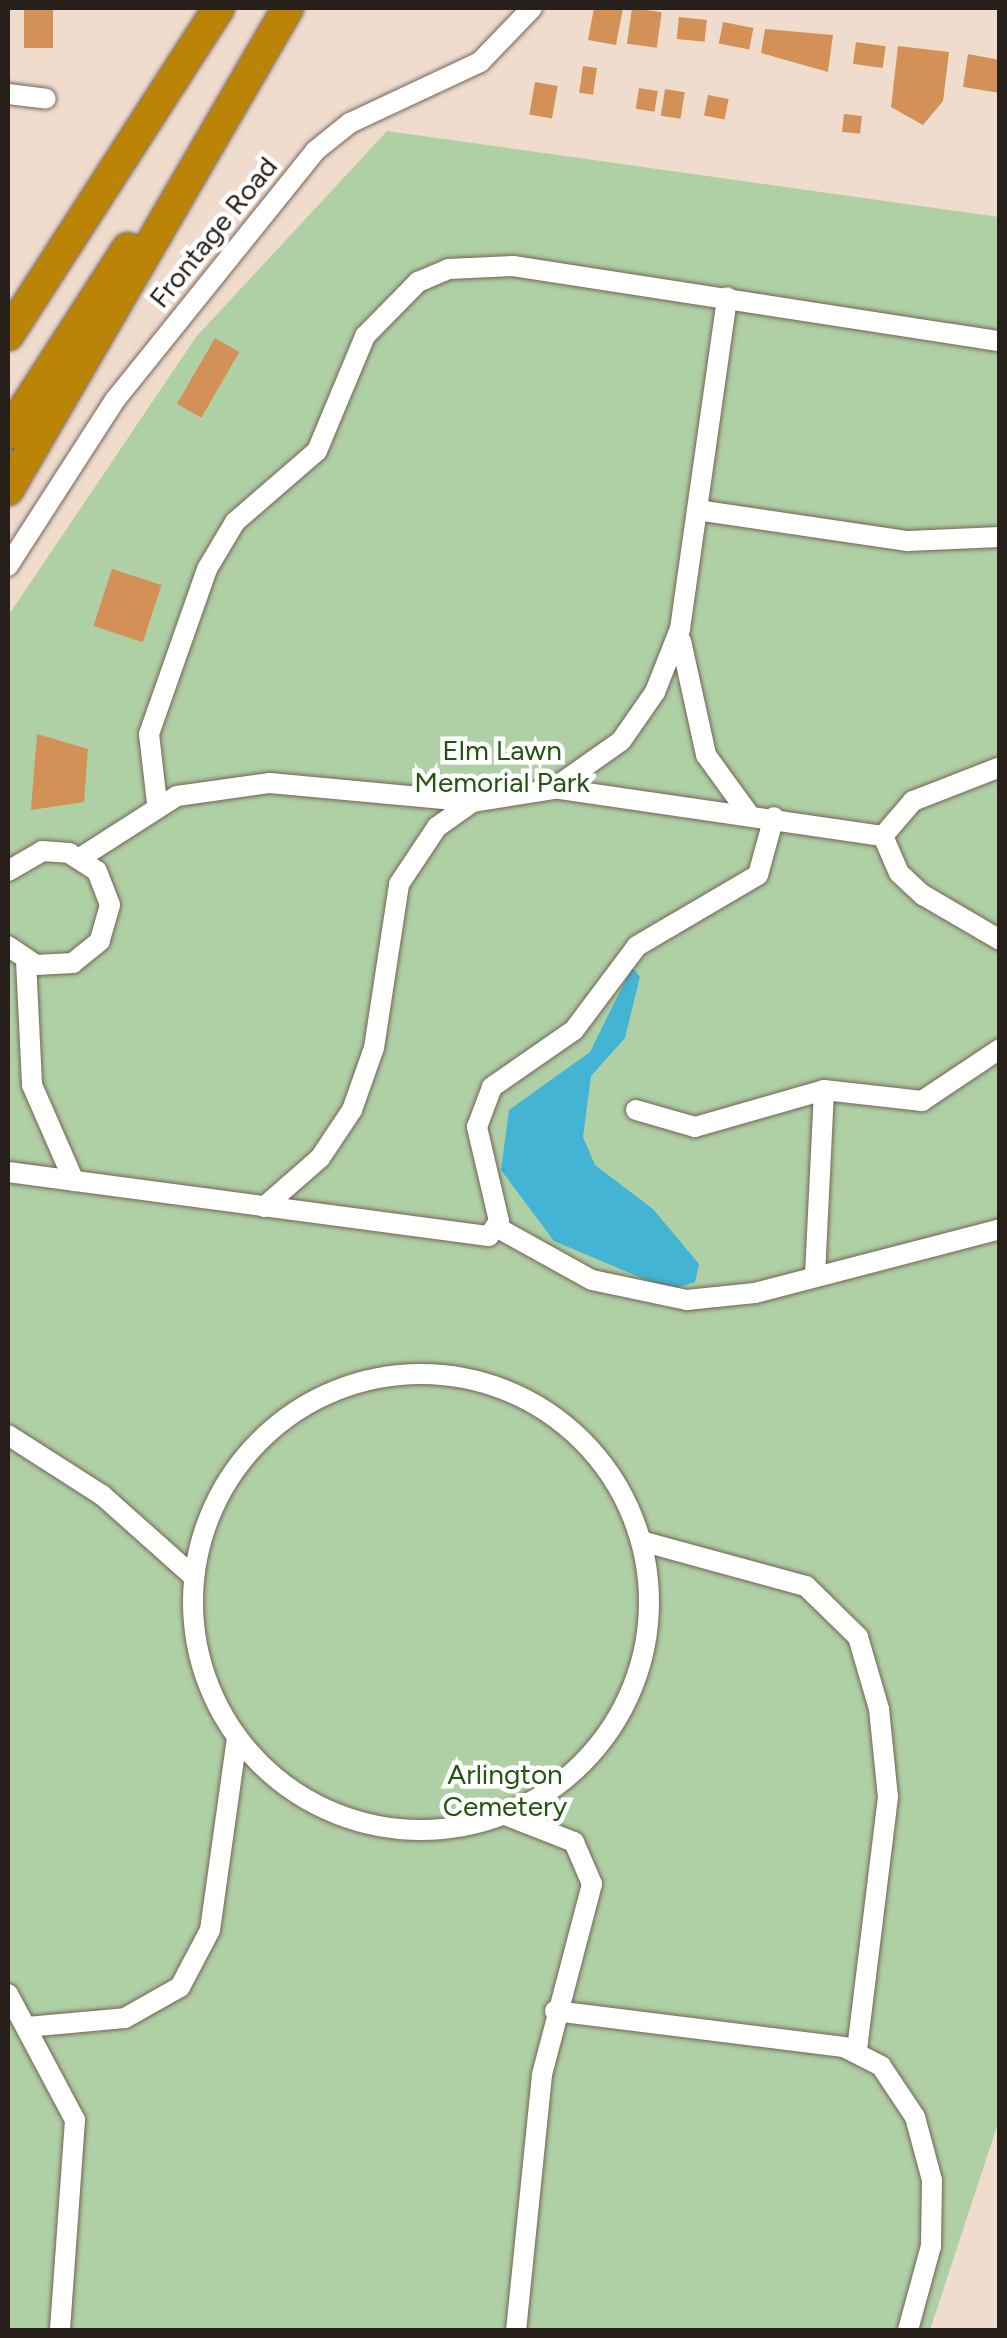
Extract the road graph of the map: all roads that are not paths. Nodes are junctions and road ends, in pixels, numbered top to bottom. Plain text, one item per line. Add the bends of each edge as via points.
1 (219, 8) edge
2 (286, 8) edge
3 (532, 8) edge
4 (8, 94) edge
5 (46, 100) dead end
6 (78, 223) junction
7 (727, 297) junction
8 (8, 314) edge
9 (8, 334) edge
10 (1000, 341) edge
11 (8, 434) edge
12 (8, 490) edge
13 (697, 510) junction
14 (1000, 538) edge
15 (8, 566) edge
16 (680, 629) junction
17 (1000, 767) edge
18 (553, 789) junction
19 (473, 802) junction
20 (157, 804) junction
21 (748, 813) junction
22 (774, 817) junction
23 (883, 836) junction
24 (80, 858) junction
25 (8, 871) edge
26 (1000, 940) edge
27 (8, 946) edge
28 (26, 961) junction
29 (1000, 1049) edge
30 (824, 1090) junction
31 (636, 1110) dead end
32 (8, 1172) edge
33 (74, 1181) junction
34 (264, 1207) junction
35 (498, 1228) junction
36 (1000, 1229) edge
37 (815, 1275) junction
38 (8, 1434) edge
39 (641, 1541) junction
40 (194, 1577) junction
41 (237, 1737) junction
42 (505, 1815) junction
43 (8, 1994) edge
44 (555, 2011) junction
45 (27, 2027) junction
46 (857, 2050) junction
47 (60, 2330) edge
48 (516, 2330) edge
49 (908, 2330) edge

1 - 6 highway
2 - 11 highway
2 - 12 highway
3 - 15 street, Frontage Road via 480,62 350,122 316,151 114,400
4 - 5 street
6 - 8 highway
6 - 9 highway
7 - 10 street
7 - 13 street
7 - 20 street via 477,264 432,275 390,305 359,348 325,440 235,522 206,569 149,734
13 - 14 street via 908,542
13 - 16 street
16 - 18 street via 655,692 620,741
16 - 21 street via 706,755
17 - 23 street via 913,801
18 - 19 street
18 - 21 street
19 - 20 street via 270,784
19 - 34 street via 437,827 399,884 374,1048 352,1110 320,1158
20 - 24 street
21 - 22 street
22 - 23 street
22 - 35 street via 758,874 637,946 574,1030 492,1087 478,1147
23 - 26 street via 900,872 924,895
24 - 25 street via 42,851
24 - 28 street via 108,893 100,941 73,963
27 - 28 street
28 - 33 street via 32,1085
29 - 30 street via 922,1101
30 - 31 street via 695,1127
30 - 37 street
32 - 33 street
33 - 34 street
34 - 35 street via 482,1236
35 - 37 street via 562,1268 654,1299 754,1294
36 - 37 street
38 - 40 street via 102,1495
39 - 40 street via 597,1457 532,1402 436,1374 381,1377 326,1394 247,1455 203,1536
39 - 42 street via 646,1639 633,1686 583,1763
39 - 46 street via 806,1586 858,1637 879,1708 888,1797
40 - 41 street via 206,1676
41 - 42 street via 281,1782 361,1823 410,1831
41 - 45 street via 210,1930 180,1987 125,2018
42 - 44 street via 564,1835 590,1872 588,1911
43 - 45 street
44 - 46 street
44 - 48 street
45 - 47 street via 75,2120
46 - 49 street via 905,2097 929,2161 934,2223

